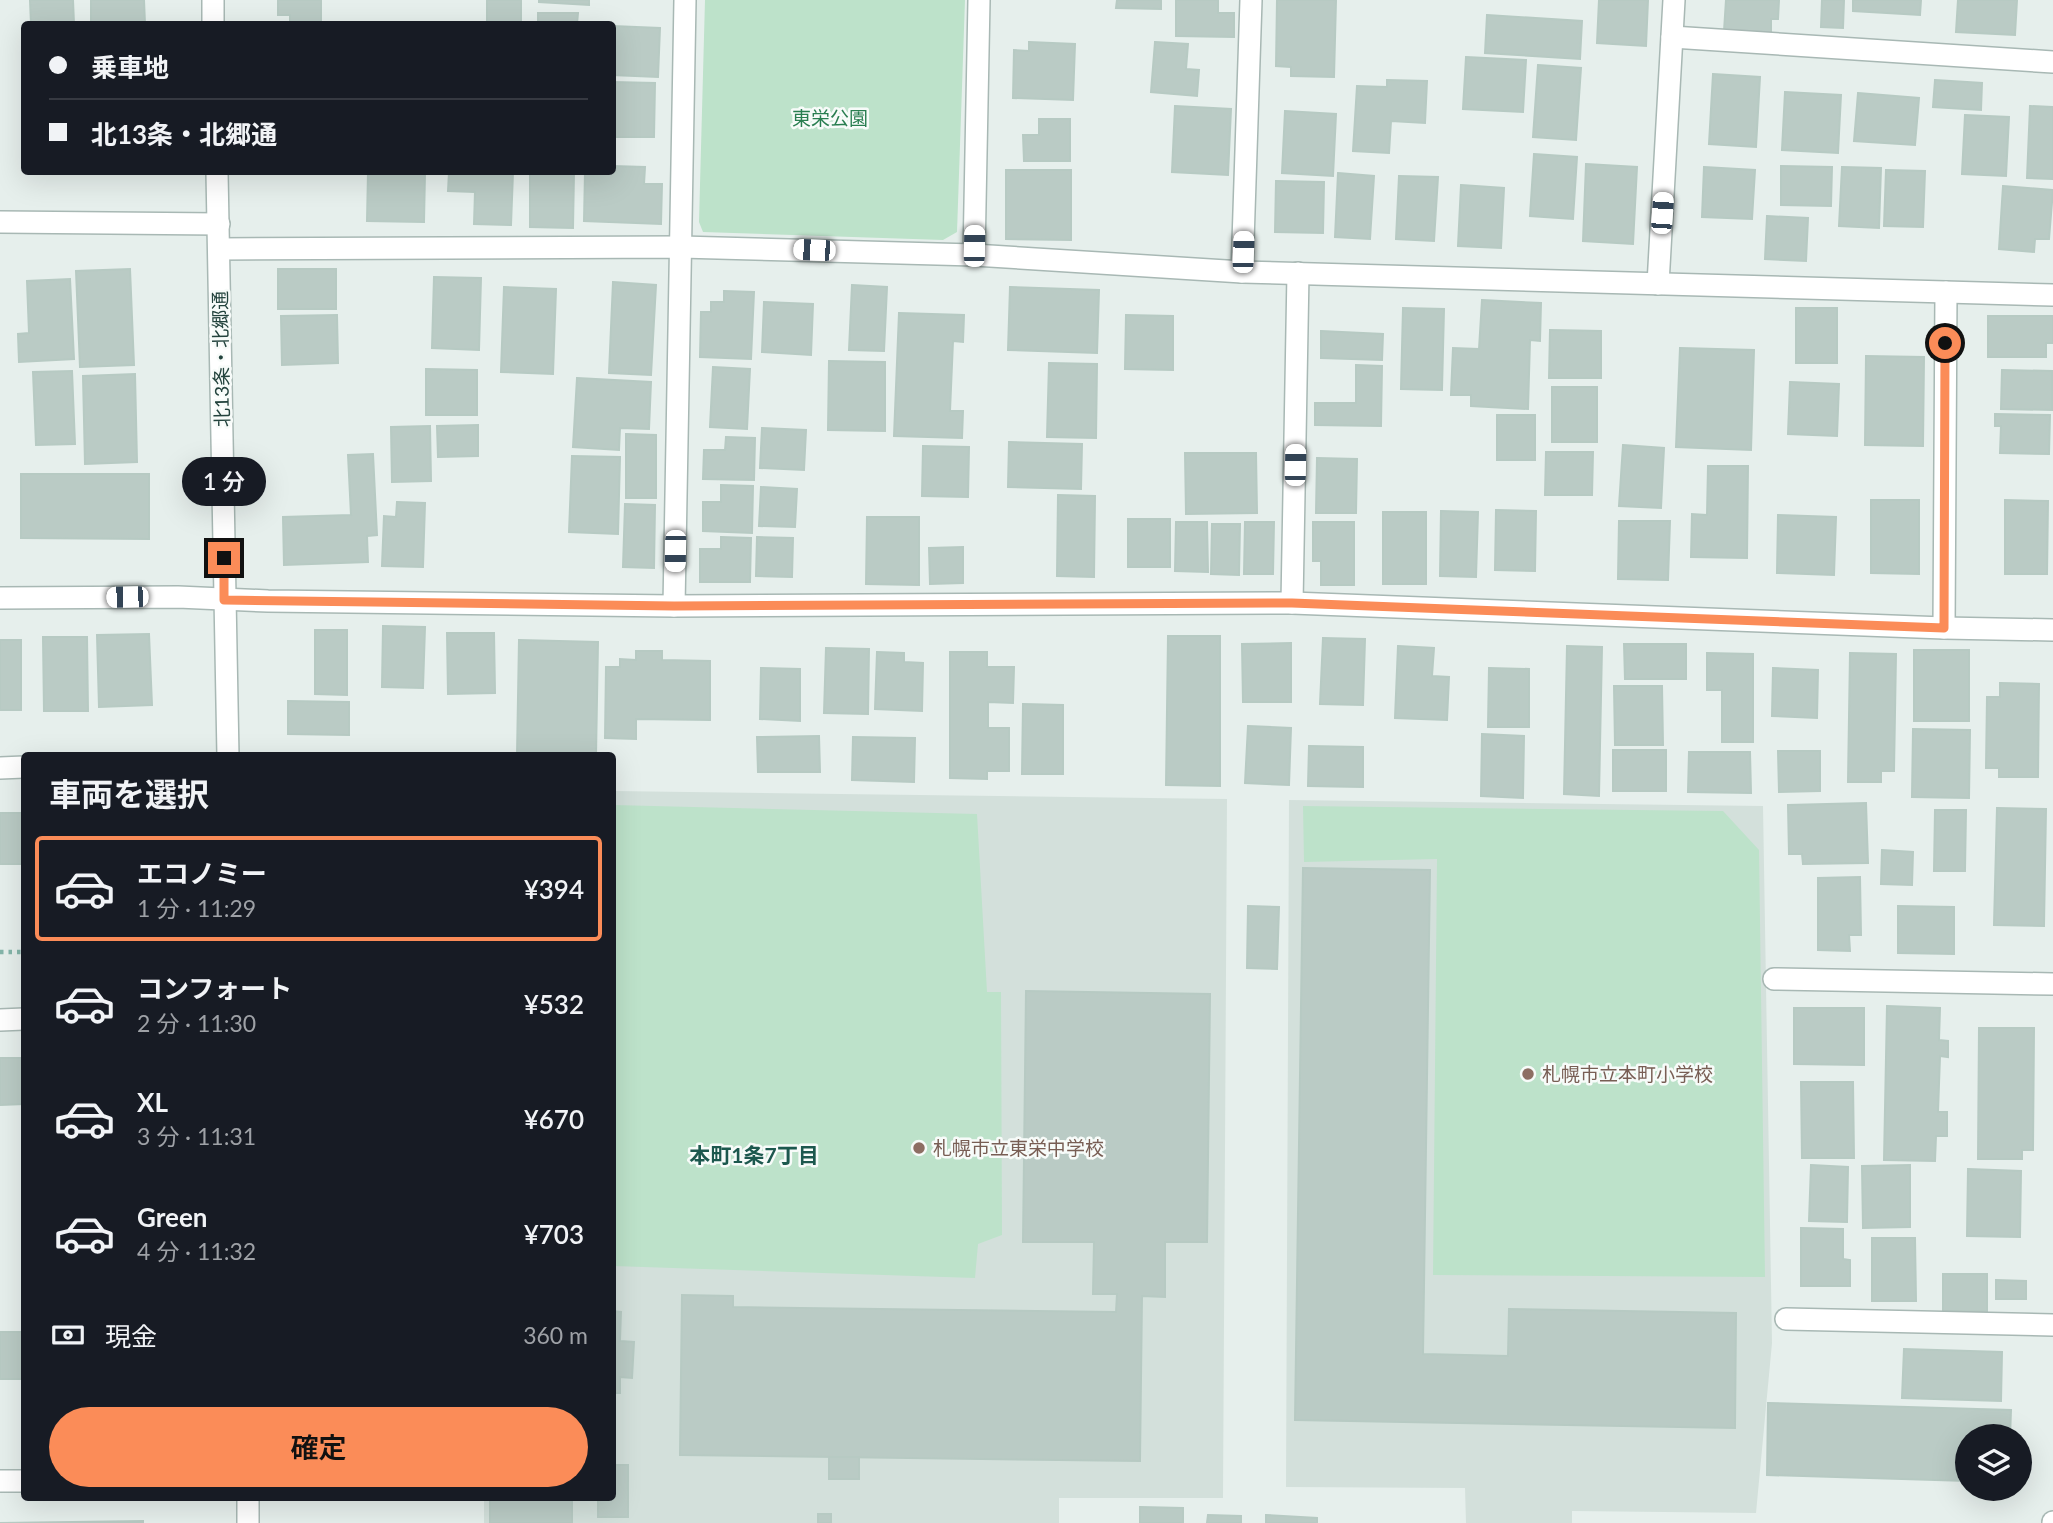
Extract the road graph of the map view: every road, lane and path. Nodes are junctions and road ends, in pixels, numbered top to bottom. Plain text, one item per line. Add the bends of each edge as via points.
1 (213, 0) edge
2 (685, 0) edge
3 (979, 0) edge
4 (1251, 0) edge
5 (1674, 0) edge
6 (214, 21) edge
7 (1672, 37) junction
8 (2053, 62) edge
9 (218, 175) edge
10 (0, 222) edge
11 (219, 224) junction
12 (681, 247) junction
13 (219, 249) junction
14 (974, 255) junction
15 (1242, 272) junction
16 (1298, 273) junction
17 (1658, 284) junction
18 (1945, 292) junction
19 (2053, 295) edge
20 (0, 598) edge
21 (224, 600) junction
22 (1292, 603) junction
23 (674, 606) junction
24 (1944, 628) junction
25 (2053, 630) edge
26 (228, 752) edge
27 (21, 767) edge
28 (0, 768) edge
29 (21, 952) edge
30 (0, 953) edge
31 (1773, 979) dead end
32 (2053, 984) edge
33 (21, 1019) edge
34 (0, 1020) edge
35 (1786, 1320) dead end
36 (2053, 1325) edge
37 (21, 1481) edge
38 (0, 1482) edge
39 (248, 1501) edge
40 (248, 1523) edge

1 - 6 street
2 - 12 street
3 - 14 street
4 - 15 street
5 - 7 street
7 - 8 street
7 - 17 street
9 - 11 street, 北13条・北郷通
10 - 11 street
11 - 13 street, 北13条・北郷通
12 - 13 street
12 - 14 street
12 - 23 street
13 - 21 street, 北13条・北郷通
14 - 15 street
15 - 16 street
16 - 17 street
16 - 22 street
17 - 18 street
18 - 19 street
18 - 24 street
20 - 21 street
21 - 23 street
21 - 26 street, 北13条・北郷通
22 - 23 street
22 - 24 street
24 - 25 street
27 - 28 street
29 - 30 path
31 - 32 street
33 - 34 street
35 - 36 street
37 - 38 street
39 - 40 street

